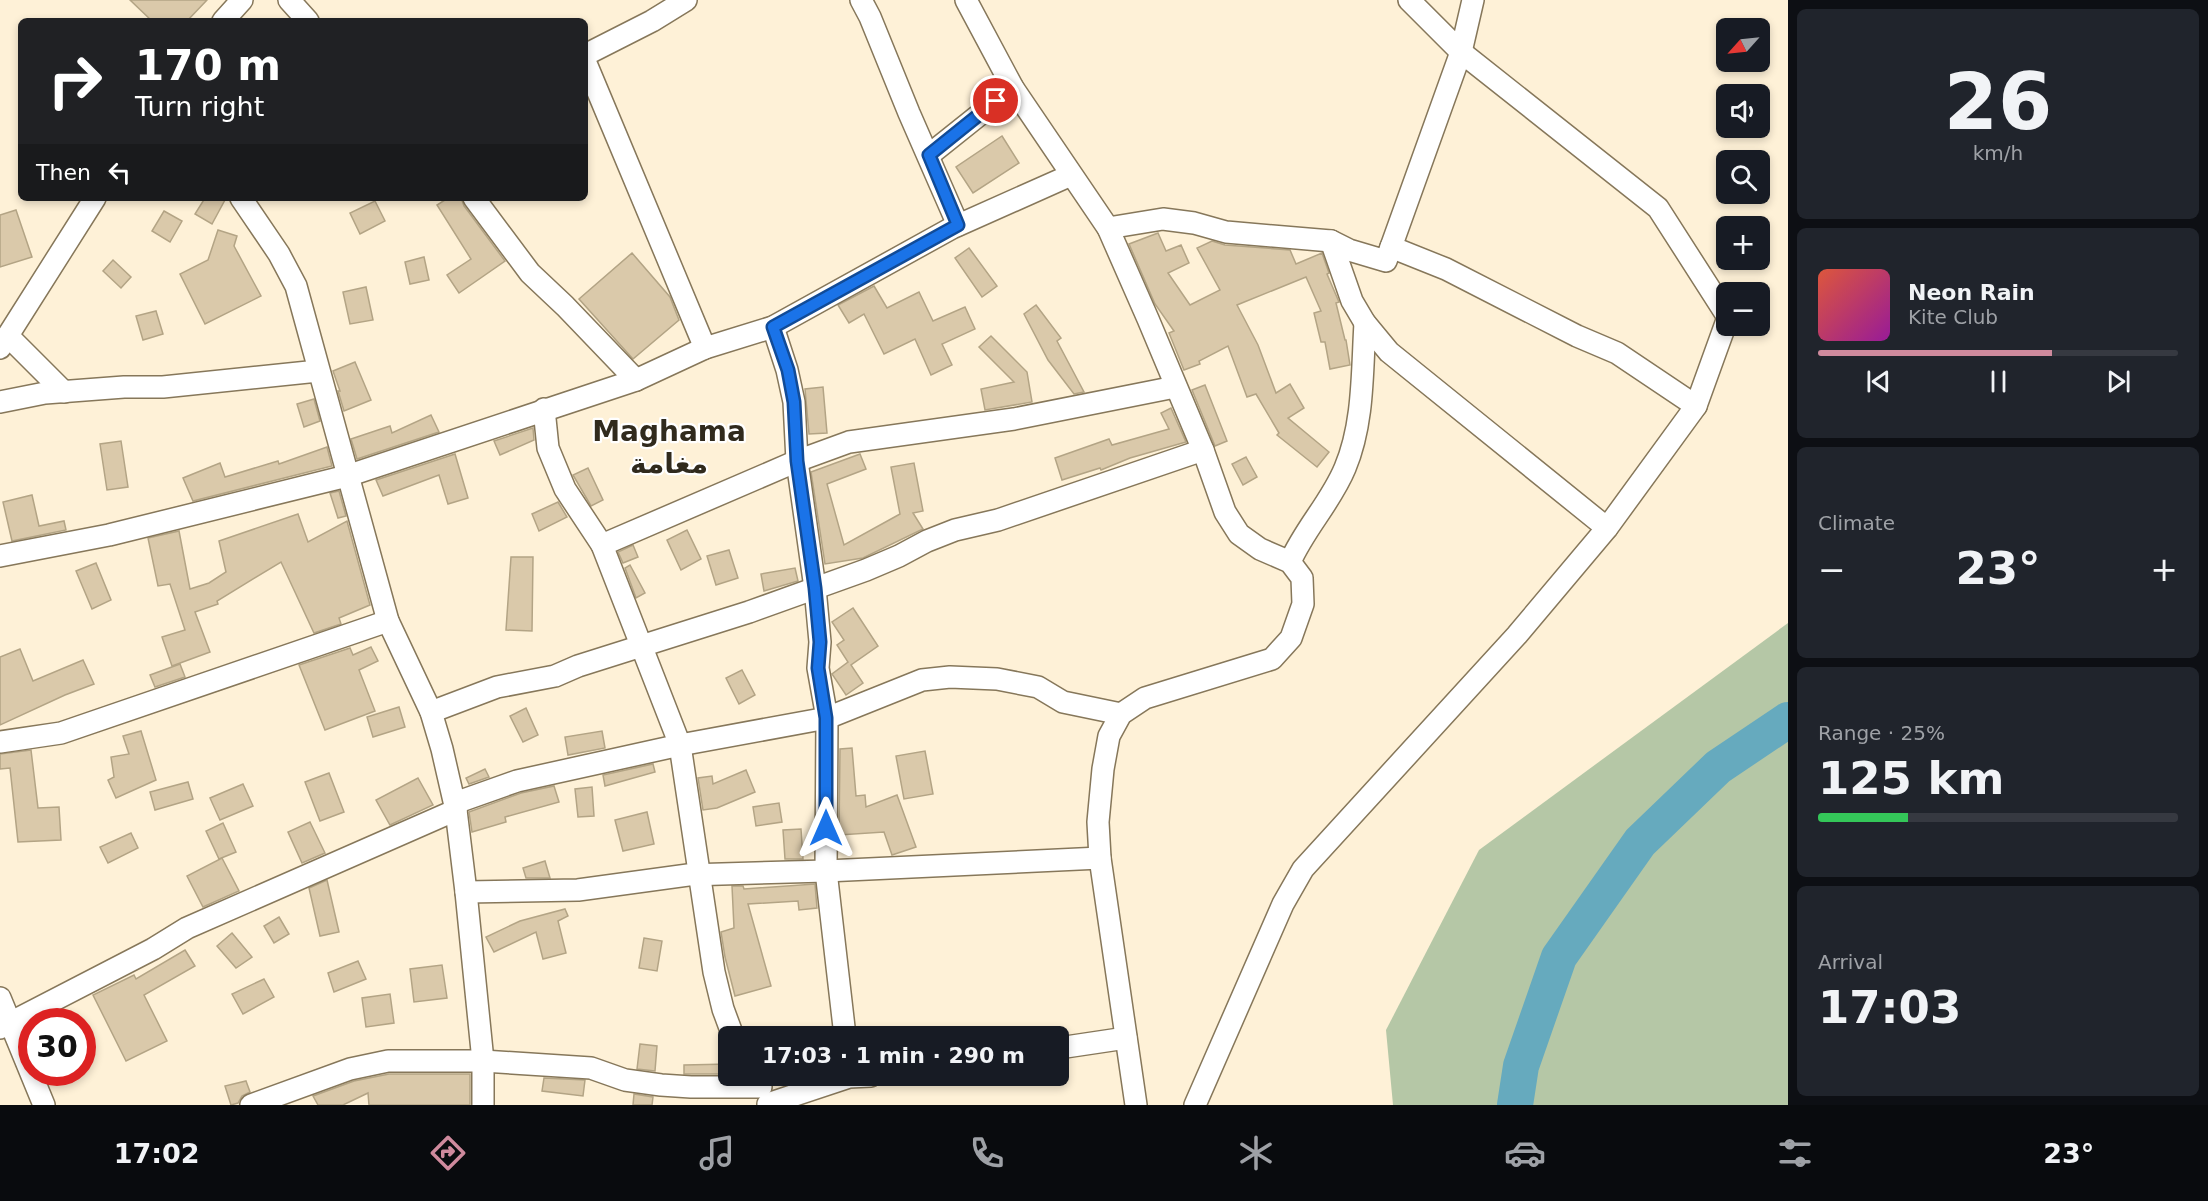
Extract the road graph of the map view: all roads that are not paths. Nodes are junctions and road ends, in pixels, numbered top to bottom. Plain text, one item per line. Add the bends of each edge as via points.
1 (242, 0) edge
2 (289, 0) edge
3 (686, 0) edge
4 (861, 0) edge
5 (966, 0) edge
6 (1409, 0) edge
7 (1473, 0) edge
8 (226, 18) edge
9 (305, 18) edge
10 (1461, 52) junction
11 (588, 53) edge
12 (588, 69) edge
13 (1013, 88) junction
14 (929, 155) junction
15 (1071, 175) junction
16 (93, 201) edge
17 (243, 201) edge
18 (476, 201) edge
19 (958, 225) junction
20 (1108, 228) junction
21 (1330, 241) junction
22 (1391, 247) junction
23 (1716, 298) edge
24 (1365, 323) junction
25 (773, 327) junction
26 (1721, 336) edge
27 (4, 342) edge
28 (705, 348) junction
29 (318, 371) junction
30 (636, 380) junction
31 (1175, 387) junction
32 (64, 392) junction
33 (0, 402) edge
34 (1696, 406) junction
35 (544, 409) junction
36 (1203, 450) junction
37 (797, 461) junction
38 (347, 476) junction
39 (1607, 528) junction
40 (602, 545) junction
41 (0, 556) edge
42 (1290, 562) junction
43 (815, 588) junction
44 (388, 621) junction
45 (640, 646) junction
46 (431, 712) junction
47 (1121, 714) junction
48 (826, 718) junction
49 (0, 742) edge
50 (680, 745) junction
51 (455, 807) junction
52 (1100, 858) junction
53 (826, 871) junction
54 (698, 874) junction
55 (466, 892) junction
56 (0, 998) edge
57 (5, 1026) edge
58 (729, 1026) edge
59 (844, 1026) edge
60 (1126, 1038) junction
61 (1069, 1047) edge
62 (483, 1061) junction
63 (798, 1086) edge
64 (763, 1093) edge
65 (44, 1105) edge
66 (251, 1105) edge
67 (483, 1105) edge
68 (1136, 1105) edge
69 (1195, 1105) edge

1 - 8 street
2 - 9 street
3 - 11 street
4 - 14 street
5 - 13 street
6 - 10 street
7 - 10 street
10 - 22 street
10 - 23 street via 1658,208
12 - 28 street
13 - 14 street
13 - 15 street
14 - 19 street
15 - 19 street
15 - 20 street
16 - 27 street
17 - 29 street via 296,286
18 - 30 street via 530,273
19 - 25 street
20 - 21 street via 1163,219 1226,232
20 - 31 street
21 - 22 street via 1386,261
21 - 24 street via 1352,301
22 - 34 street via 1446,269 1617,353
24 - 39 street via 1389,352
24 - 42 street via 1354,444 1344,470
25 - 28 street
25 - 37 street via 794,402
26 - 34 street
27 - 32 street
28 - 30 street
29 - 32 street via 163,387
29 - 38 street
30 - 35 street
31 - 36 street
31 - 37 street via 1014,419 849,442
32 - 33 street
34 - 39 street
35 - 38 street
35 - 40 street via 548,448 565,489
36 - 42 street via 1225,512 1239,534 1260,549
36 - 43 street via 998,520 955,530
37 - 40 street
37 - 43 street
38 - 41 street via 109,535
38 - 44 street
39 - 69 street via 1517,635 1304,869 1283,904
40 - 45 street
42 - 47 street via 1302,578 1303,604 1291,638 1272,659 1145,698
43 - 45 street
43 - 48 street via 818,668
44 - 46 street
44 - 49 street via 61,733
45 - 46 street via 555,675 497,687
45 - 50 street
46 - 51 street
47 - 48 street via 1063,702 1038,687 997,679 950,677 922,680
47 - 52 street via 1109,736 1103,769 1098,822
48 - 50 street
48 - 53 street
50 - 51 street via 517,781
50 - 54 street
51 - 55 street
51 - 57 street via 187,928
52 - 53 street
52 - 60 street
53 - 54 street
53 - 59 street
54 - 55 street via 578,890
54 - 58 street via 714,972
55 - 62 street
56 - 57 street
57 - 65 street
60 - 61 street
60 - 68 street
62 - 64 street via 591,1068 625,1080
62 - 66 street via 388,1061 350,1069
62 - 67 street
63 - 64 street

